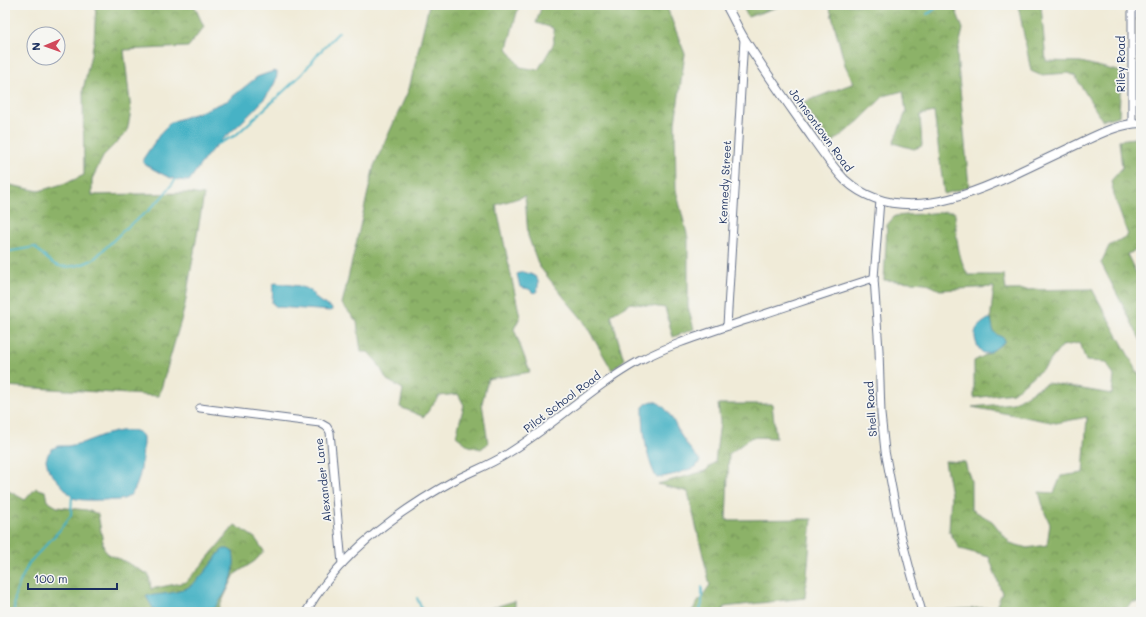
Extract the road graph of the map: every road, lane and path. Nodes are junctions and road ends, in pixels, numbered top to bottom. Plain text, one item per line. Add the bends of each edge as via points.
1 (726, 5) edge
2 (1132, 5) edge
3 (744, 39) junction
4 (1132, 123) junction
5 (1141, 123) edge
6 (880, 200) junction
7 (874, 278) junction
8 (727, 326) junction
9 (200, 408) dead end
10 (342, 564) junction
11 (306, 612) edge
12 (922, 612) edge

1 - 3 street, Johnsontown Road
2 - 4 street, Riley Road
3 - 6 street, Johnsontown Road via 827,159 844,179 862,193
3 - 8 street, Kennedy Street
4 - 5 street, Johnsontown Road
4 - 6 street, Johnsontown Road via 1107,130 1005,179 954,198 930,203 902,204
6 - 7 street, Shell Road
7 - 8 street, Pilot School Road
7 - 12 street, Shell Road via 885,451 900,531
8 - 10 street, Pilot School Road via 668,348 615,376 528,441 453,481 393,519
9 - 10 street, Alexander Lane via 320,423 327,427 330,432
10 - 11 street, Pilot School Road

